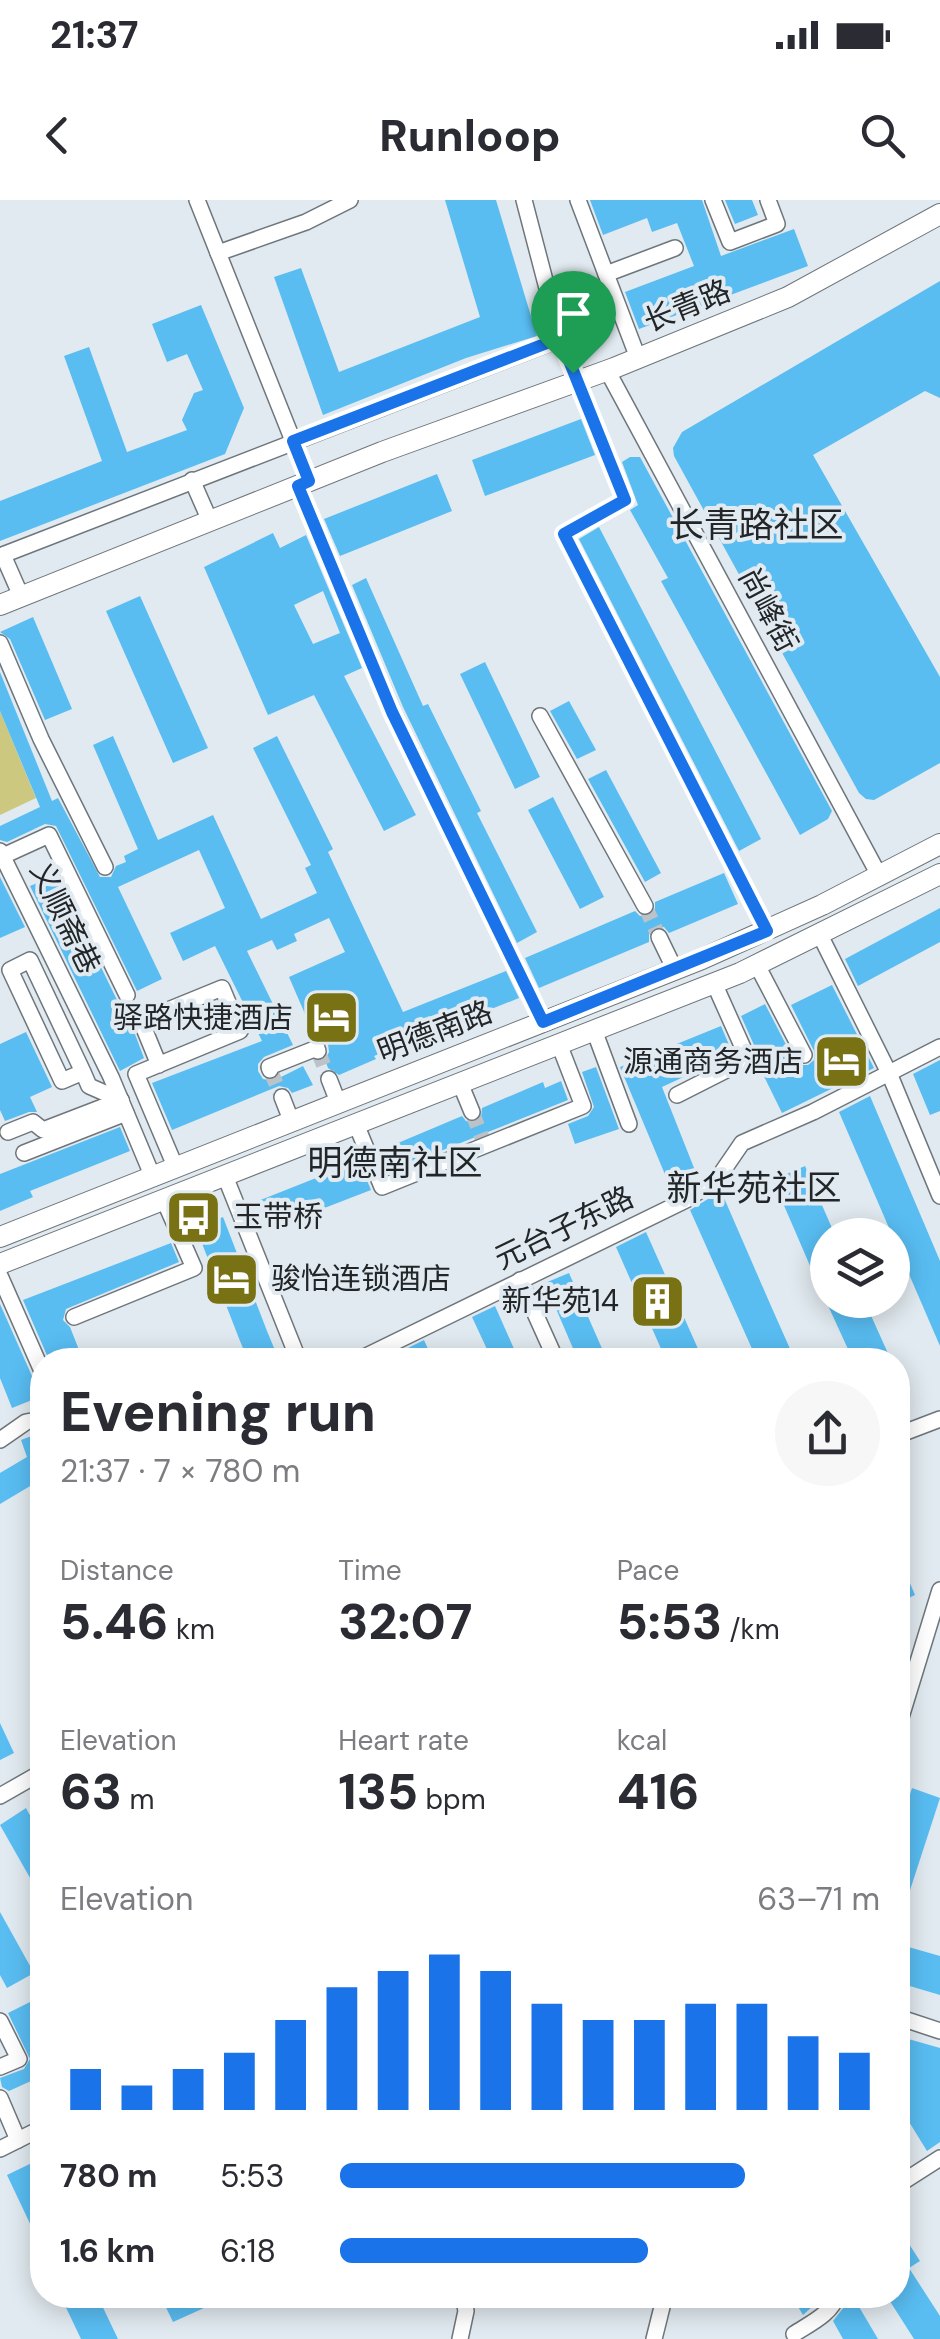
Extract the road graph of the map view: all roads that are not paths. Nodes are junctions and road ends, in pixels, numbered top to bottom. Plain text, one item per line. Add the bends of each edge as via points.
1 (197, 200) edge
2 (350, 200) edge
3 (524, 200) edge
4 (578, 200) edge
5 (713, 200) edge
6 (768, 200) edge
7 (940, 214) edge
8 (675, 248) dead end
9 (218, 253) junction
10 (606, 274) junction
11 (566, 336) junction
12 (638, 358) junction
13 (607, 370) junction
14 (576, 382) junction
15 (293, 441) junction
16 (192, 480) junction
17 (304, 483) junction
18 (210, 521) junction
19 (1, 555) edge
20 (21, 596) junction
21 (0, 605) edge
22 (0, 643) edge
23 (540, 716) dead end
24 (940, 844) edge
25 (1, 853) edge
26 (105, 866) dead end
27 (940, 874) edge
28 (880, 876) junction
29 (645, 906) tunnel mouth
30 (767, 931) junction
31 (820, 934) junction
32 (659, 937) tunnel mouth
33 (702, 958) junction
34 (757, 964) junction
35 (675, 970) junction
36 (714, 982) junction
37 (127, 996) dead end
38 (543, 1022) junction
39 (594, 1030) junction
40 (559, 1044) junction
41 (940, 1048) edge
42 (318, 1051) dead end
43 (804, 1056) dead end
44 (158, 1065) junction
45 (270, 1070) dead end
46 (83, 1072) junction
47 (888, 1074) junction
48 (329, 1078) tunnel mouth
49 (460, 1083) junction
50 (676, 1095) dead end
51 (282, 1097) tunnel mouth
52 (338, 1102) junction
53 (124, 1107) junction
54 (472, 1112) tunnel mouth
55 (291, 1120) junction
56 (356, 1124) junction
57 (629, 1124) dead end
58 (8, 1132) dead end
59 (24, 1153) dead end
60 (174, 1166) junction
61 (152, 1175) junction
62 (225, 1176) junction
63 (940, 1196) edge
64 (164, 1200) junction
65 (0, 1237) edge
66 (0, 1264) edge
67 (0, 1276) edge
68 (520, 1280) junction
69 (74, 1317) dead end
70 (32, 1348) edge
71 (294, 1348) edge
72 (382, 1348) edge
73 (551, 1348) edge
74 (940, 1419) edge
75 (30, 1421) edge
76 (910, 1431) edge
77 (0, 1440) edge
78 (940, 1590) edge
79 (910, 1688) edge
80 (30, 1779) edge
81 (0, 1796) edge
82 (0, 2021) edge
83 (910, 2021) edge
84 (940, 2031) edge
85 (0, 2068) edge
86 (0, 2098) edge
87 (30, 2134) edge
88 (18, 2140) junction
89 (0, 2148) edge
90 (940, 2158) edge
91 (910, 2177) edge
92 (465, 2308) edge
93 (662, 2308) edge
94 (830, 2308) edge
95 (798, 2334) edge
96 (460, 2339) edge
97 (654, 2339) edge

1 - 9 street
2 - 9 street
3 - 11 street
4 - 10 street
5 - 6 street via 730,242 777,224
7 - 12 main road, 长青路 via 788,297
8 - 10 street
9 - 15 street
10 - 12 street
11 - 14 street
11 - 15 street
12 - 13 main road, 长青路
13 - 14 main road, 长青路
13 - 28 street, 尚峰街
14 - 17 main road, 长青路
14 - 30 street via 625,500 564,534
15 - 16 street
15 - 17 street
16 - 18 street
16 - 19 street
17 - 18 main road, 长青路
17 - 38 street via 392,712
18 - 20 main road, 长青路
19 - 20 street
20 - 21 main road, 长青路
22 - 26 street
23 - 29 street
24 - 28 main road, 明德南路
25 - 37 street via 50,835
25 - 53 street, 义顺斋巷
27 - 31 main road, 明德南路
28 - 30 main road, 明德南路
30 - 33 main road, 明德南路
31 - 34 main road, 明德南路
31 - 47 street
32 - 35 street
33 - 35 main road, 明德南路
33 - 36 main road
34 - 36 main road, 明德南路
34 - 43 street
35 - 38 main road, 明德南路
36 - 39 main road, 明德南路
36 - 50 street via 748,1060
38 - 52 main road, 明德南路
39 - 40 main road, 明德南路
39 - 57 street
40 - 49 main road, 明德南路
40 - 56 street via 582,1106 382,1188
41 - 47 street, 元台子东路
42 - 45 street
44 - 44 street via 240,1031 222,988 141,1021
44 - 60 street via 136,1074
46 - 46 street via 62,1081 10,970 30,960
46 - 53 street via 90,1086
47 - 63 street
47 - 68 street, 元台子东路 via 742,1143 718,1178 686,1200
48 - 52 street
49 - 54 street
49 - 56 main road, 明德南路
51 - 55 street
52 - 55 main road, 明德南路
53 - 58 street via 43,1130 33,1122
53 - 59 street
53 - 61 street, 义顺斋巷
55 - 60 main road, 明德南路
56 - 62 main road, 明德南路
60 - 61 main road, 明德南路
61 - 65 main road, 明德南路
62 - 64 main road, 明德南路
62 - 71 street
64 - 66 main road, 明德南路
64 - 69 street via 194,1268
67 - 70 street
68 - 72 street, 元台子东路
68 - 73 street
74 - 76 street
75 - 77 street
78 - 79 street
80 - 81 street
82 - 85 street via 18,2059
83 - 84 street
86 - 88 street
87 - 88 street
88 - 89 street
90 - 91 street
92 - 96 street
93 - 97 street
94 - 95 street

